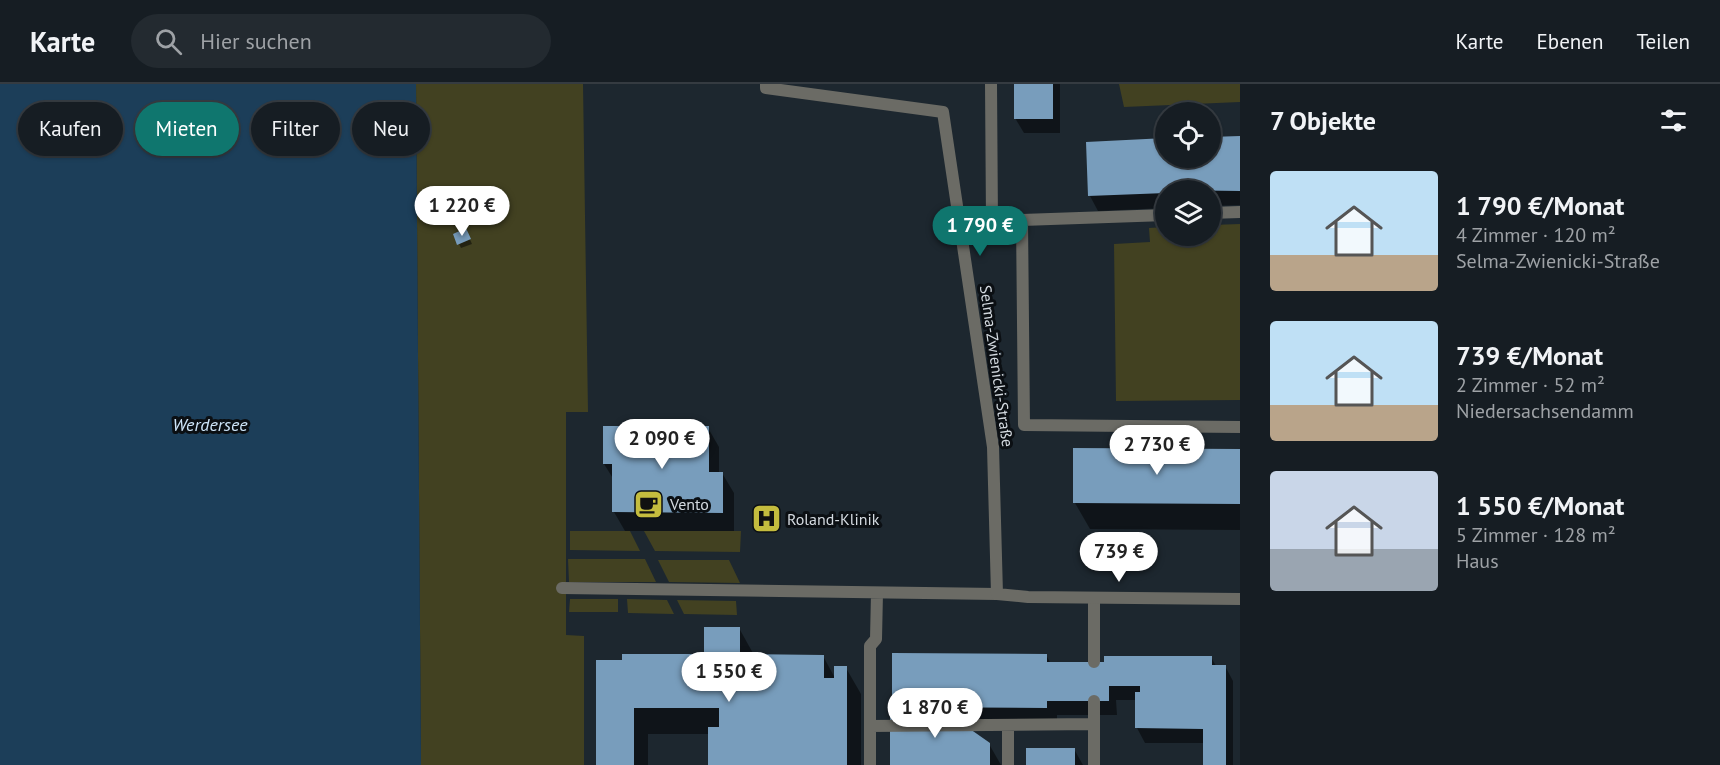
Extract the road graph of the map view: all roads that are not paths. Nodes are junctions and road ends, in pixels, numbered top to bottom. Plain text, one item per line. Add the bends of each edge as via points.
1 (766, 84) edge
2 (992, 84) edge
3 (1240, 212) edge
4 (1221, 213) edge
5 (1155, 214) edge
6 (1022, 220) junction
7 (1240, 427) edge
8 (562, 588) dead end
9 (877, 593) junction
10 (997, 594) junction
11 (1094, 598) junction
12 (1240, 599) edge
13 (1094, 662) dead end
14 (1094, 701) dead end
15 (1094, 724) junction
16 (1008, 725) junction
17 (870, 726) junction
18 (870, 765) edge
19 (1008, 765) edge
20 (1094, 765) edge

1 - 10 street, Selma-Zwienicki-Straße via 766,88 943,112 993,447
2 - 6 street via 992,222
3 - 4 street
5 - 6 street
6 - 7 street via 1024,425
8 - 9 street
9 - 10 street
9 - 17 street via 876,639 870,646
10 - 11 street
11 - 12 street
11 - 13 street
14 - 15 street
15 - 16 street
15 - 20 street
16 - 17 street
16 - 19 street
17 - 18 street

